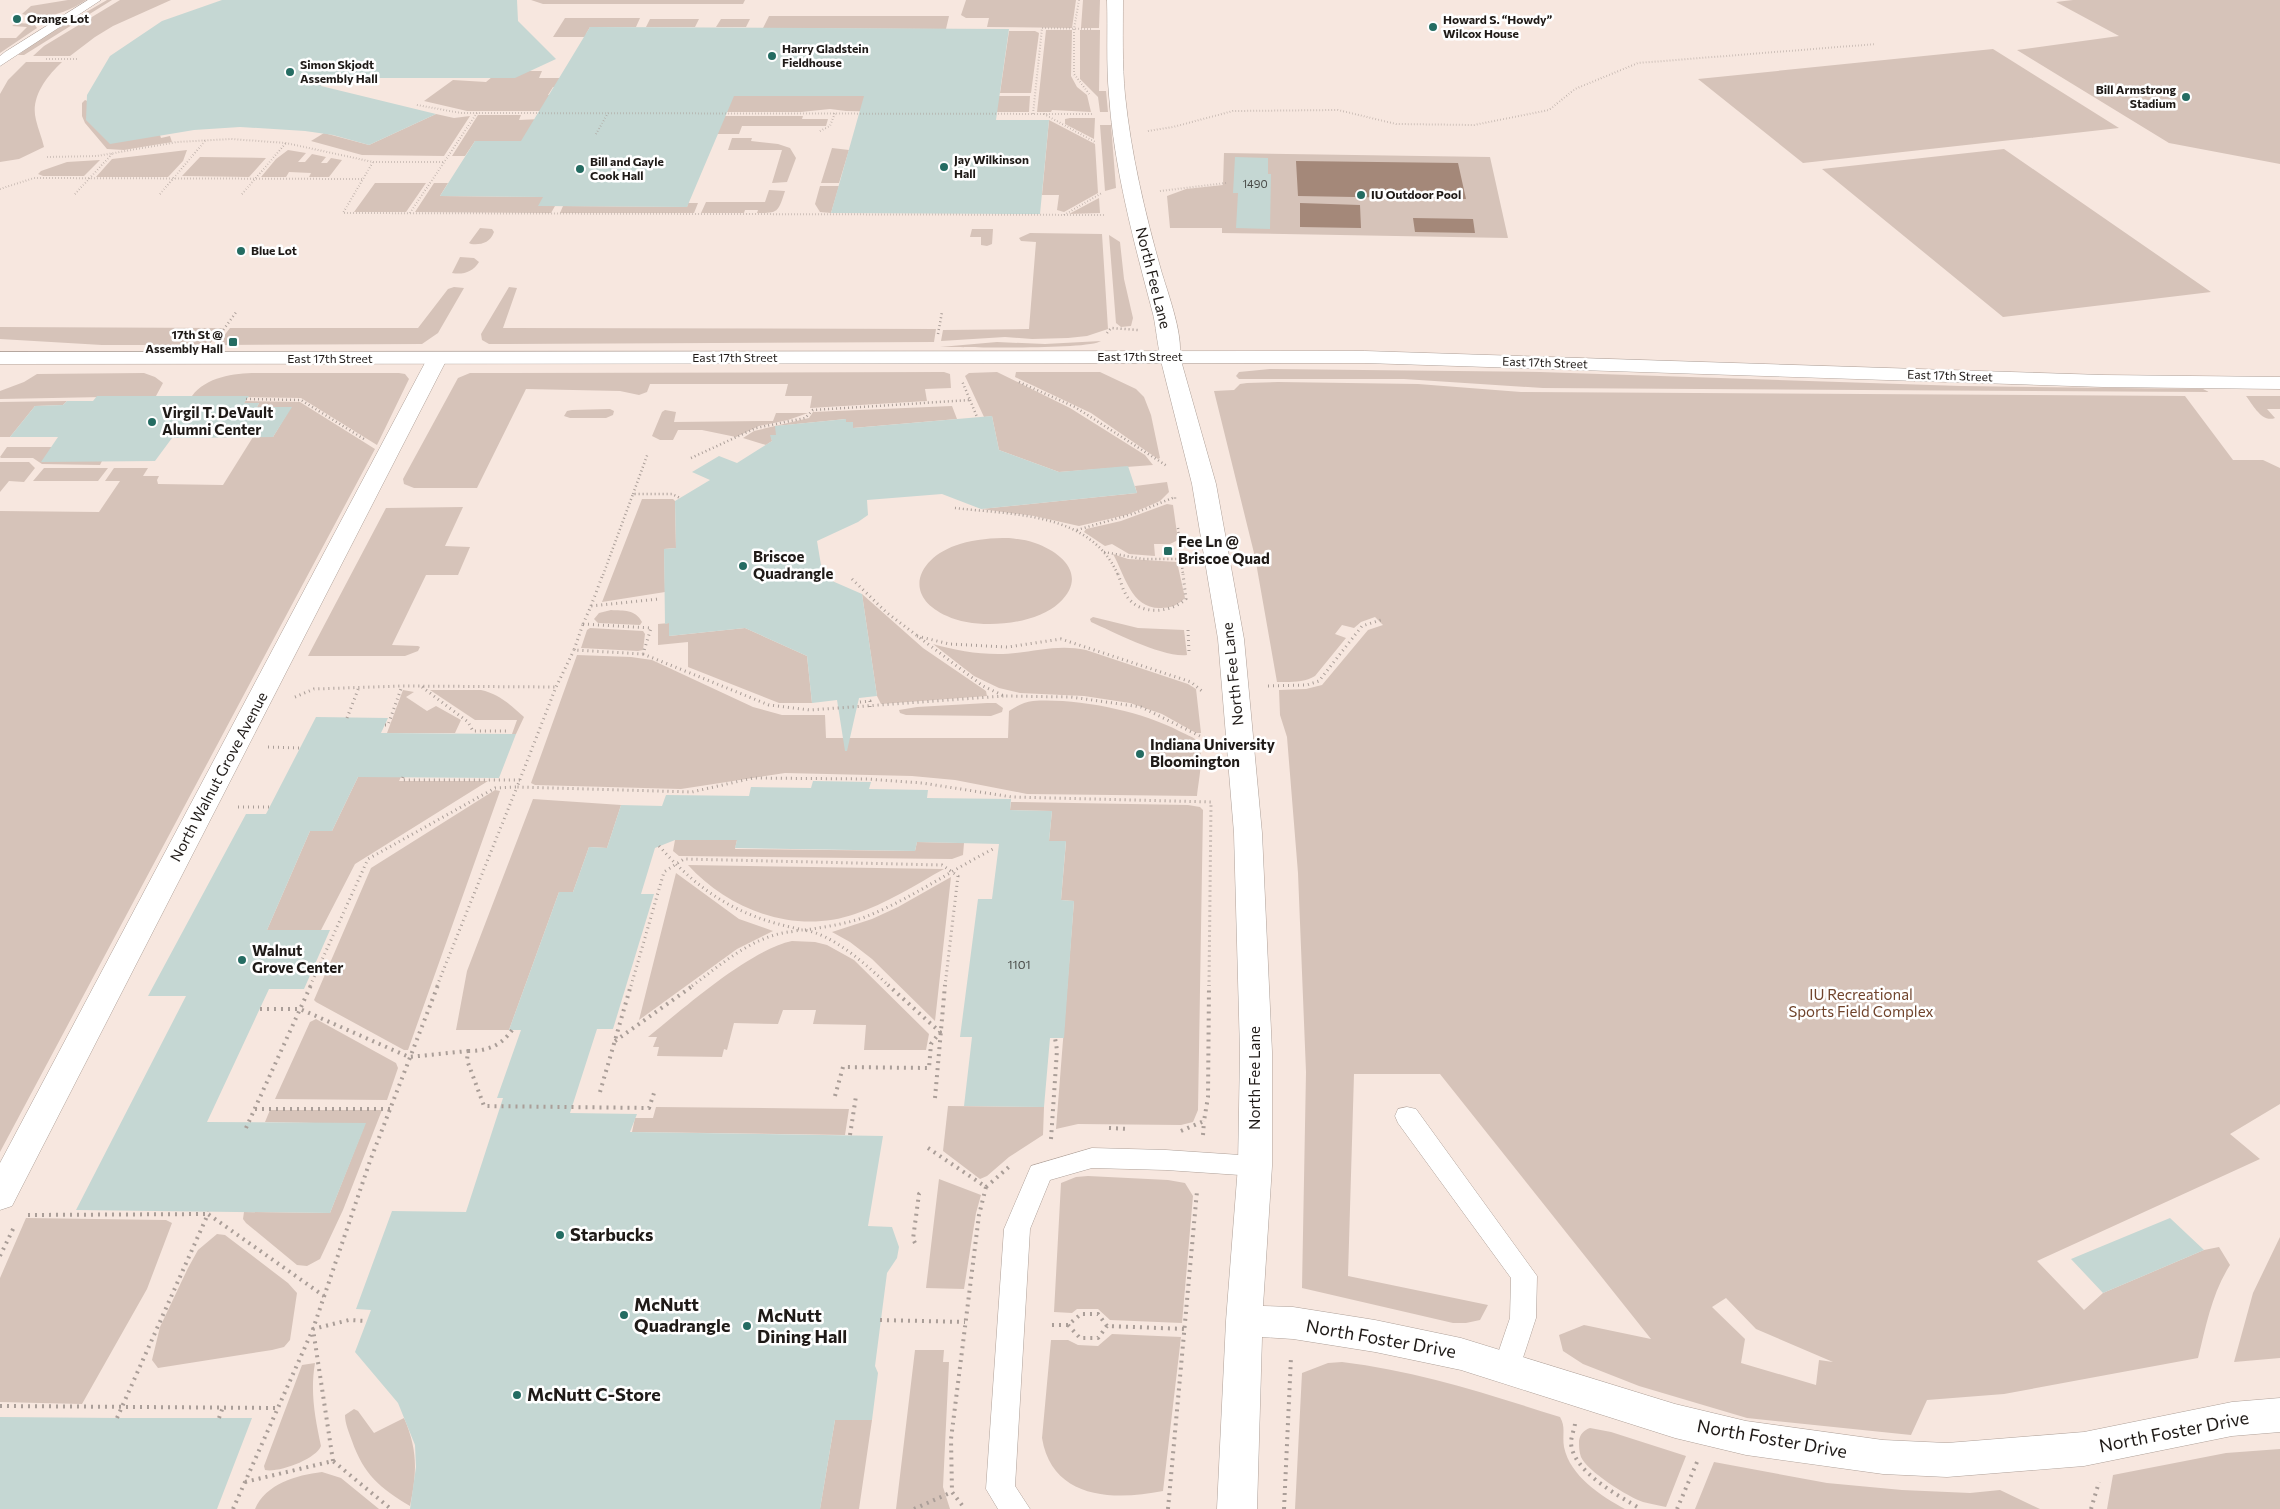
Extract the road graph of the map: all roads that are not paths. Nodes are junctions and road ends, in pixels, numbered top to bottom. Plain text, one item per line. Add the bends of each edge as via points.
1 (96, 0) edge
2 (1115, 0) edge
3 (0, 62) edge
4 (1170, 357) junction
5 (0, 358) edge
6 (437, 359) junction
7 (2280, 383) edge
8 (1407, 1116) dead end
9 (1254, 1166) junction
10 (0, 1196) edge
11 (1244, 1321) junction
12 (1507, 1368) junction
13 (2280, 1415) edge
14 (1015, 1509) edge
15 (1237, 1509) edge

1 - 3 lane
2 - 4 street, North Fee Lane via 1117,94 1122,134 1139,224 1168,332
4 - 6 street, East 17th Street
4 - 7 street, East 17th Street via 1365,356 2103,381
4 - 9 street, North Fee Lane via 1204,484 1234,666 1248,833 1256,1052
5 - 6 street, East 17th Street
6 - 10 street, North Walnut Grove Avenue
8 - 12 lane via 1524,1276 1523,1318
9 - 11 street, North Fee Lane
9 - 14 lane via 1092,1158 1040,1173 1017,1229 1000,1489
11 - 12 street, North Foster Drive via 1293,1323 1375,1336 1461,1354
11 - 15 street, North Fee Lane
12 - 13 street, North Foster Drive via 1676,1421 1746,1438 1883,1457 1947,1460 2084,1449 2232,1419

